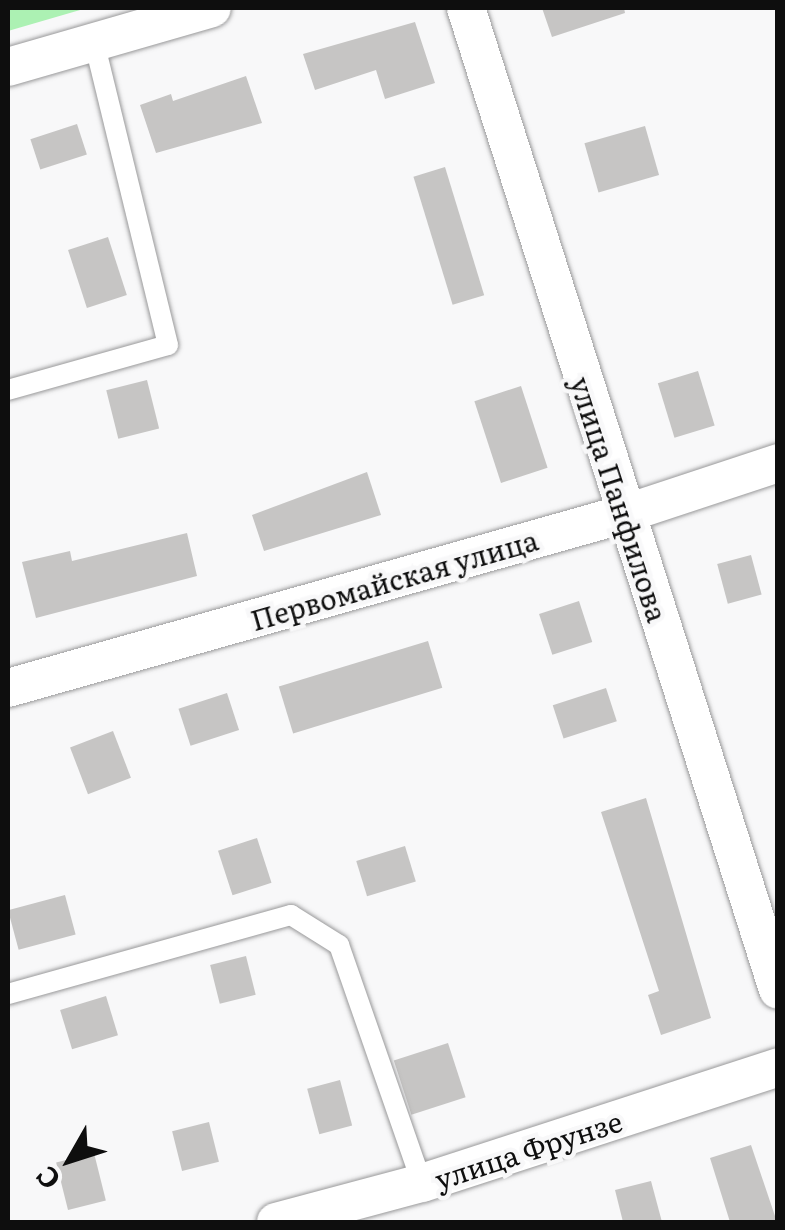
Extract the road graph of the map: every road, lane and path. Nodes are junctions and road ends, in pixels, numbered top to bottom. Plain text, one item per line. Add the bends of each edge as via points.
1 (212, 8) edge
2 (466, 8) edge
3 (94, 41) junction
4 (8, 67) edge
5 (8, 390) edge
6 (778, 463) edge
7 (624, 514) junction
8 (8, 688) edge
9 (778, 990) edge
10 (8, 994) edge
11 (778, 1067) edge
12 (422, 1184) junction
13 (282, 1222) edge

1 - 3 street
2 - 7 street, улица Панфилова
3 - 4 street
3 - 5 lane via 168,345
6 - 7 street, Первомайская улица
7 - 8 street, Первомайская улица
7 - 9 street, улица Панфилова
10 - 12 lane via 290,915 339,945
11 - 12 street, улица Фрунзе
12 - 13 street, улица Фрунзе

